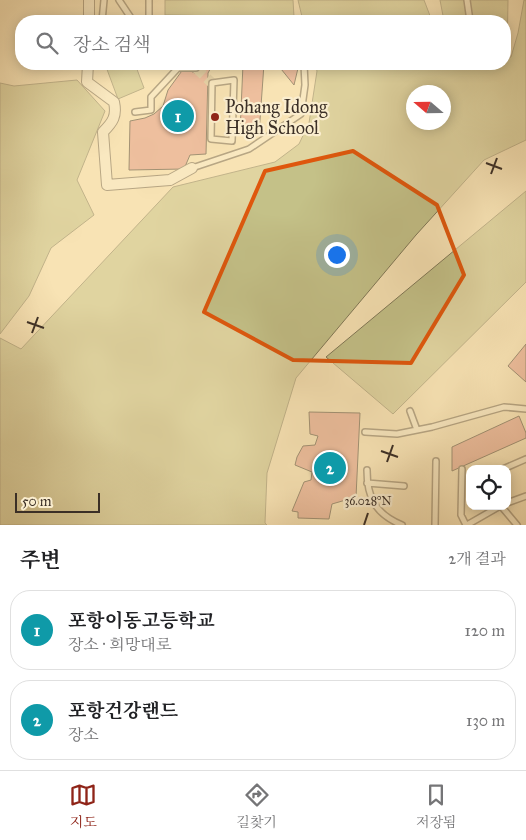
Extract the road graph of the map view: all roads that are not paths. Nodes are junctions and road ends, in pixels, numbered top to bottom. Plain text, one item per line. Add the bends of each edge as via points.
1 (89, 0) edge
2 (104, 0) edge
3 (119, 0) edge
4 (149, 0) edge
5 (467, 0) edge
6 (89, 15) edge
7 (103, 15) edge
8 (130, 15) edge
9 (149, 15) edge
10 (469, 15) edge
11 (88, 70) edge
12 (173, 70) edge
13 (304, 70) edge
14 (212, 83) joint
15 (135, 112) dead end
16 (192, 168) joint
17 (526, 409) edge
18 (410, 411) dead end
19 (417, 430) junction
20 (365, 432) dead end
21 (526, 459) edge
22 (436, 461) dead end
23 (511, 466) edge
24 (462, 469) dead end
25 (367, 470) dead end
26 (367, 483) junction
27 (404, 486) dead end
28 (526, 496) edge
29 (511, 502) edge
30 (493, 510) edge
31 (504, 510) edge
32 (402, 525) edge
33 (434, 525) edge
34 (467, 525) edge
35 (517, 525) edge

1 - 6 street
2 - 7 lane
3 - 8 lane
4 - 9 lane
5 - 10 lane
11 - 16 street via 87,82 114,102 116,113 103,132 107,185 170,180
12 - 15 lane via 151,97 151,110
13 - 16 lane via 300,114 249,149
14 - 14 lane via 234,80 232,141 211,139
17 - 19 lane via 504,407
18 - 19 lane
19 - 20 lane via 397,434
21 - 23 lane
22 - 33 lane
24 - 34 lane via 461,515
25 - 26 lane
26 - 27 lane
26 - 32 lane via 376,507
28 - 29 lane
30 - 34 lane
31 - 35 lane

